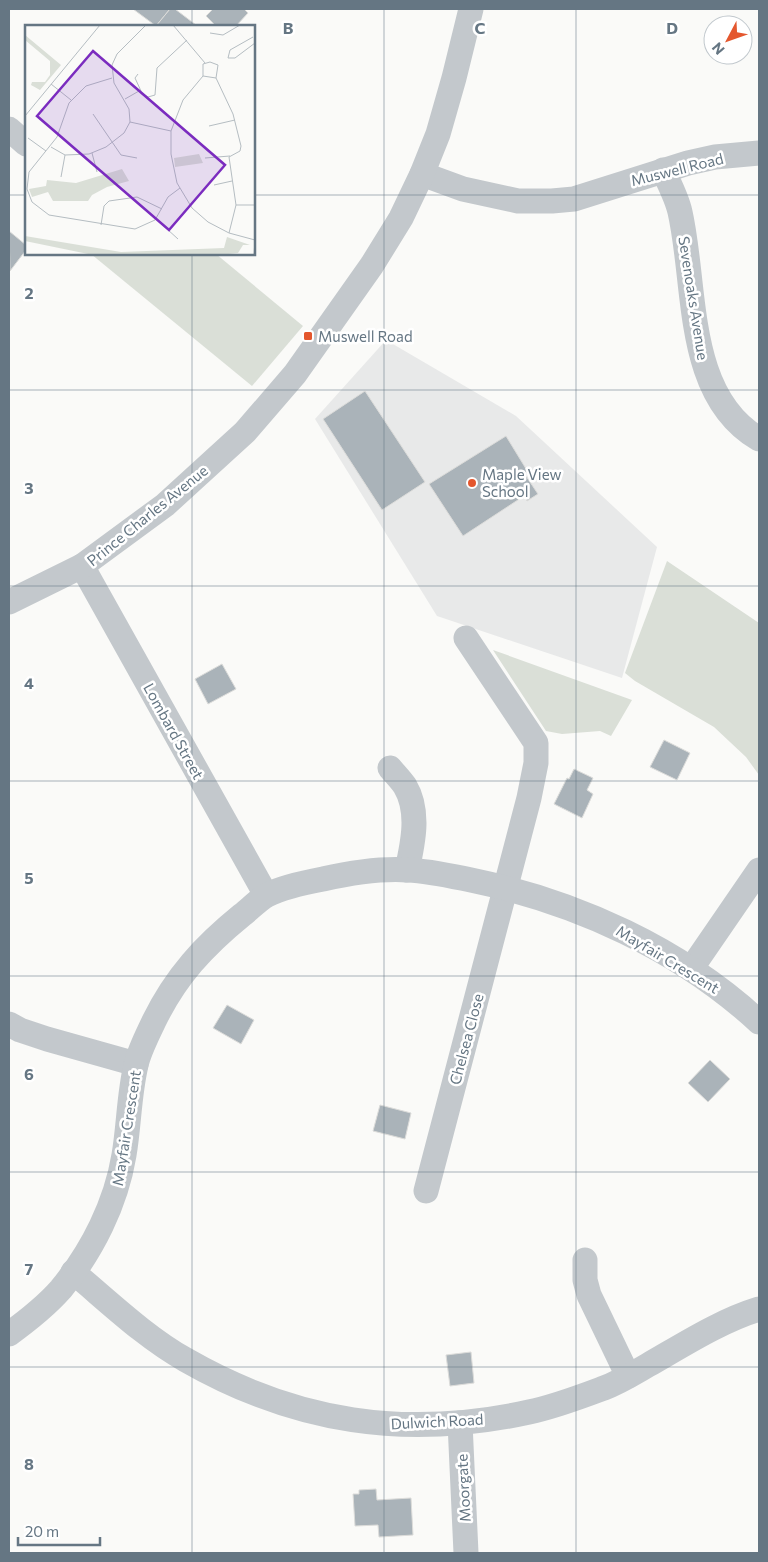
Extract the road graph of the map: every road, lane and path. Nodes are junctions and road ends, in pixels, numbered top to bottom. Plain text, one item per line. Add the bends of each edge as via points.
1 (472, 9) edge
2 (9, 129) edge
3 (25, 143) edge
4 (759, 153) edge
5 (663, 170) junction
6 (422, 174) junction
7 (759, 439) edge
8 (82, 566) junction
9 (9, 602) edge
10 (466, 638) dead end
11 (390, 768) dead end
12 (407, 870) junction
13 (759, 870) edge
14 (506, 887) junction
15 (266, 895) junction
16 (691, 969) junction
17 (759, 1022) edge
18 (9, 1024) edge
19 (136, 1064) junction
20 (426, 1191) dead end
21 (585, 1260) dead end
22 (73, 1272) junction
23 (759, 1309) edge
24 (9, 1334) edge
25 (628, 1376) junction
26 (460, 1423) junction
27 (466, 1553) edge

1 - 6 street, Prince Charles Avenue via 438,134
2 - 3 street
4 - 5 street, Muswell Road via 715,157
5 - 6 street, Muswell Road via 574,199 552,201 518,201 464,189
5 - 7 street, Sevenoaks Avenue via 680,211 698,335 709,379 732,419
6 - 8 street, Prince Charles Avenue via 401,218 372,265 322,338 270,404 245,432 165,505
8 - 9 street, Prince Charles Avenue
8 - 15 street, Lombard Street
10 - 14 street, Chelsea Close via 536,743 536,763 529,798
11 - 12 street via 405,787 413,812 413,841
12 - 14 street, Mayfair Crescent
12 - 15 street, Mayfair Crescent via 346,874
13 - 16 street
14 - 16 street, Mayfair Crescent via 571,908 636,936
14 - 20 street, Chelsea Close
15 - 19 street, Mayfair Crescent via 226,928 179,978 154,1020
16 - 17 street, Mayfair Crescent
18 - 19 street via 47,1040
19 - 22 street, Mayfair Crescent via 124,1157 115,1197
21 - 25 street via 589,1295
22 - 24 street, Mayfair Crescent via 45,1305
22 - 26 street, Dulwich Road via 185,1360 282,1404 356,1422
23 - 25 street, Dulwich Road via 703,1334
25 - 26 street, Dulwich Road via 606,1387 530,1412
26 - 27 street, Moorgate

